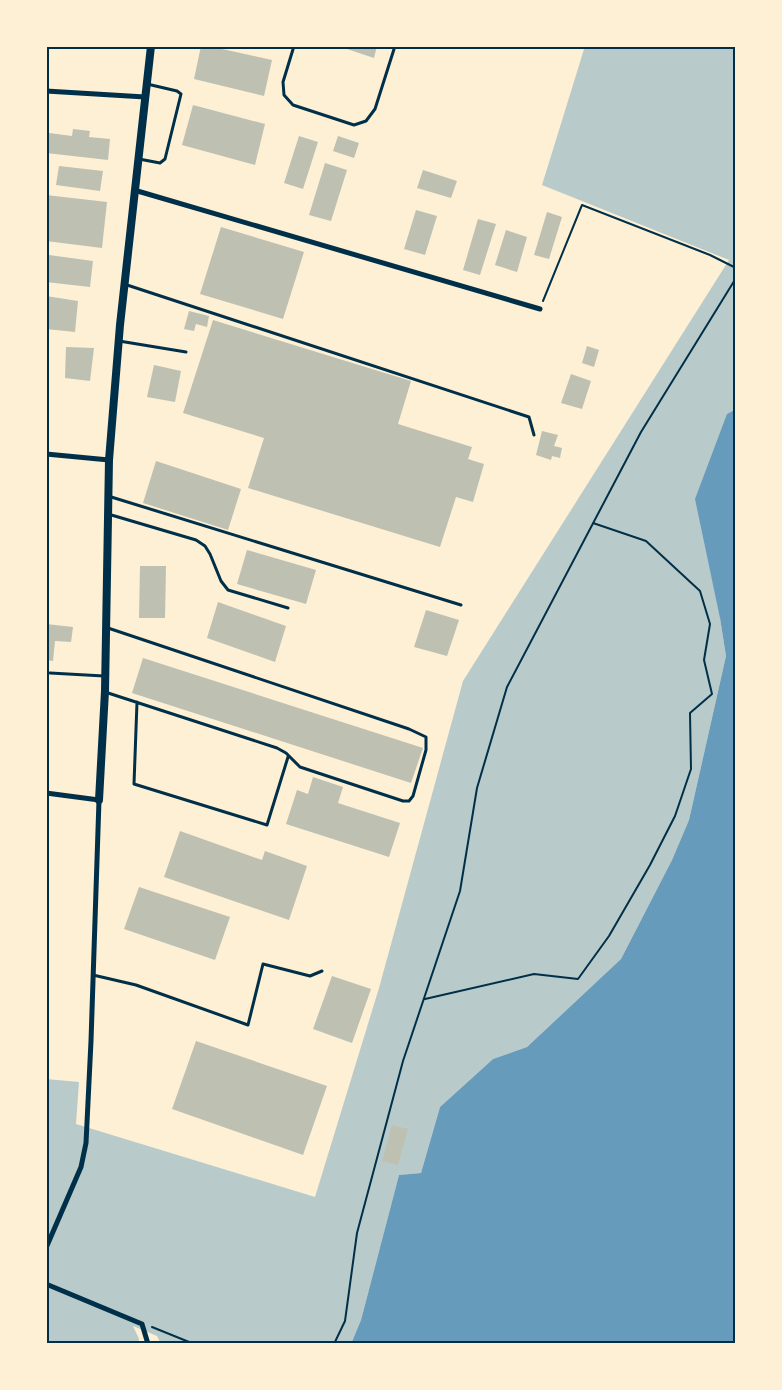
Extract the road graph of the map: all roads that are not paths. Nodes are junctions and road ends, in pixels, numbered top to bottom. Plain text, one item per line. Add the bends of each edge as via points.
1 (151, 46) edge
2 (294, 46) edge
3 (395, 46) edge
4 (146, 84) junction
5 (46, 91) edge
6 (145, 97) junction
7 (137, 159) junction
8 (134, 190) junction
9 (124, 284) junction
10 (540, 309) road end
11 (118, 341) junction
12 (186, 352) dead end
13 (534, 435) dead end
14 (46, 454) edge
15 (109, 460) junction
16 (108, 496) junction
17 (107, 514) junction
18 (462, 605) dead end
19 (288, 608) dead end
20 (106, 627) junction
21 (50, 673) dead end
22 (105, 676) junction
23 (105, 691) junction
24 (138, 702) junction
25 (288, 756) junction
26 (46, 793) edge
27 (99, 800) junction
28 (322, 971) dead end
29 (92, 975) junction
30 (46, 1248) edge
31 (46, 1284) edge
32 (148, 1344) edge

1 - 4 street
2 - 3 lane via 283,82 284,95 293,105 354,125 366,120 375,109
4 - 6 street
4 - 7 lane via 178,90 181,94 165,159 160,163
5 - 6 street
6 - 7 street
7 - 8 street
8 - 9 street
8 - 10 street
9 - 11 street
9 - 13 lane via 529,417
11 - 12 lane
11 - 15 street
14 - 15 street
15 - 16 street
16 - 17 street
16 - 18 lane
17 - 19 lane via 196,540 205,546 228,590
17 - 20 street
20 - 22 street
20 - 25 lane via 409,729 426,737 427,744 409,801 300,767
21 - 22 lane
22 - 23 street
23 - 24 lane
23 - 27 street
24 - 25 lane via 277,748
24 - 25 lane via 134,784 267,825
26 - 27 street
27 - 29 street
28 - 29 lane via 310,976 263,964 248,1025 136,985
29 - 30 street via 86,1143 80,1167
31 - 32 street via 142,1324

